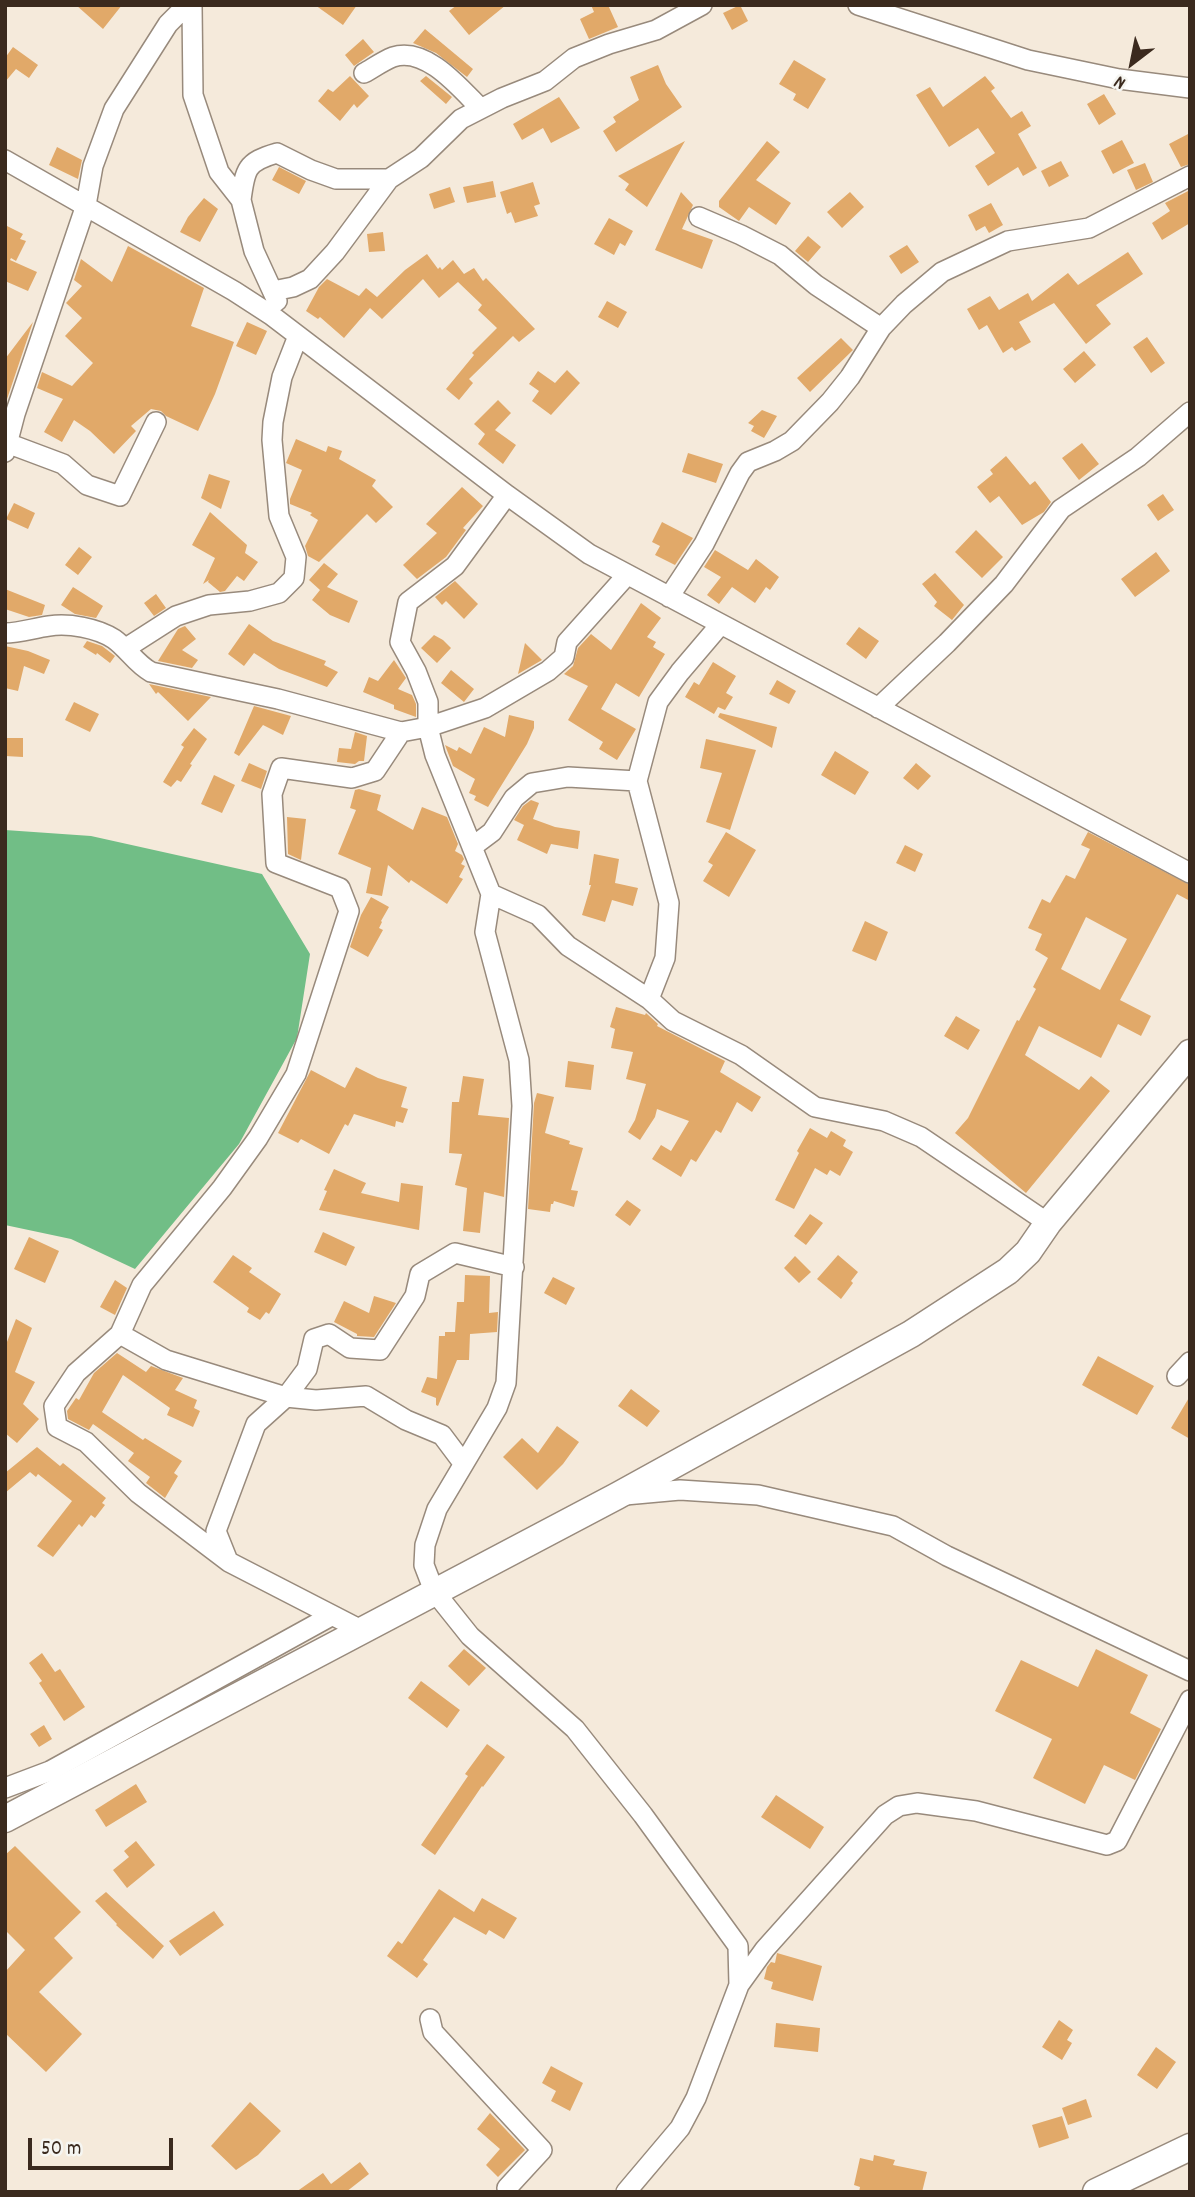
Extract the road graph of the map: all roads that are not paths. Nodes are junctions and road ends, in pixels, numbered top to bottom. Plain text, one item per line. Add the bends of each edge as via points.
1 (190, 5) edge
2 (702, 5) edge
3 (858, 5) edge
4 (364, 73) dead end
5 (1190, 88) edge
6 (480, 108) junction
7 (5, 160) edge
8 (1190, 176) edge
9 (389, 179) junction
10 (241, 200) junction
11 (86, 205) junction
12 (699, 217) dead end
13 (273, 291) junction
14 (881, 328) junction
15 (293, 332) junction
16 (1190, 412) edge
17 (156, 422) dead end
18 (6, 448) edge
19 (507, 495) junction
20 (627, 575) junction
21 (669, 597) junction
22 (720, 625) junction
23 (5, 633) edge
24 (126, 648) junction
25 (878, 708) junction
26 (428, 727) junction
27 (401, 732) junction
28 (637, 781) junction
29 (472, 847) junction
30 (1190, 873) edge
31 (491, 894) junction
32 (649, 999) junction
33 (1190, 1053) edge
34 (1048, 1223) junction
35 (514, 1267) junction
36 (120, 1334) junction
37 (286, 1397) junction
38 (463, 1462) junction
39 (617, 1496) junction
40 (229, 1562) junction
41 (435, 1591) junction
42 (331, 1616) junction
43 (363, 1631) junction
44 (1190, 1671) edge
45 (1190, 1700) edge
46 (5, 1788) edge
47 (5, 1819) edge
48 (739, 1985) junction
49 (430, 2019) dead end
50 (1190, 2147) edge
51 (508, 2192) edge
52 (626, 2192) edge
53 (1096, 2192) edge

1 - 10 street via 194,95 219,173
1 - 11 street via 168,24 114,109 93,166
2 - 6 street via 656,30 574,58 545,82
3 - 5 street via 1028,60
4 - 6 street via 396,56 423,58
6 - 9 street
7 - 11 street
8 - 14 street via 1088,228 1009,241 982,252 942,272
9 - 10 street via 336,179 277,153 255,159 244,177
9 - 13 street via 310,279
10 - 13 street via 254,251
11 - 15 street via 234,291
11 - 18 street
12 - 14 street via 780,255
13 - 15 street
14 - 21 street via 850,377 813,421 792,441 748,462
15 - 19 street
15 - 24 street via 272,440 279,516 296,557 294,578 279,593 209,605 176,616
16 - 25 street via 1138,457 1061,509 1004,584
17 - 18 street via 120,496 87,485 63,464
19 - 20 street via 589,554
19 - 26 street via 455,566 408,603 400,642 428,702
20 - 21 street
20 - 26 street via 567,642 564,657 548,671 485,708
21 - 22 street
22 - 25 street
22 - 28 street via 658,702
23 - 24 street via 76,626 111,637
24 - 27 street via 152,671
25 - 30 street
26 - 27 street
26 - 29 street
27 - 36 street via 376,771 352,778 281,768 272,794 276,863 340,888 349,911 296,1074 222,1188 142,1285
28 - 29 street via 568,777 532,783 514,798 492,832
28 - 32 street via 669,903 665,958
29 - 31 street
31 - 32 street via 538,915 568,946
31 - 35 street via 485,932 519,1060 522,1107
32 - 34 street via 673,1021 741,1055 815,1107 884,1121 922,1137
33 - 34 main road
34 - 39 main road via 1008,1271 911,1334
35 - 37 street via 455,1253 420,1274 415,1296 380,1350 350,1348 329,1334 314,1339 307,1369
35 - 38 street via 506,1383 497,1408
36 - 37 street via 166,1360
36 - 40 street via 76,1373 54,1406 57,1427 86,1442 138,1493
37 - 38 street via 366,1396 442,1435
37 - 40 street via 256,1424 216,1531
38 - 41 street via 437,1509 425,1545 424,1565
39 - 41 main road
39 - 44 street via 680,1490 758,1495 893,1527
40 - 42 street
41 - 43 main road
41 - 48 street via 470,1636 575,1729 643,1815 738,1946
42 - 43 street
42 - 46 street via 50,1771
43 - 47 main road
45 - 48 street via 1116,1841 1107,1845 976,1811 917,1803 899,1806 885,1815 765,1949
48 - 52 street via 680,2128
49 - 51 street via 433,2032 542,2150
50 - 53 main road

